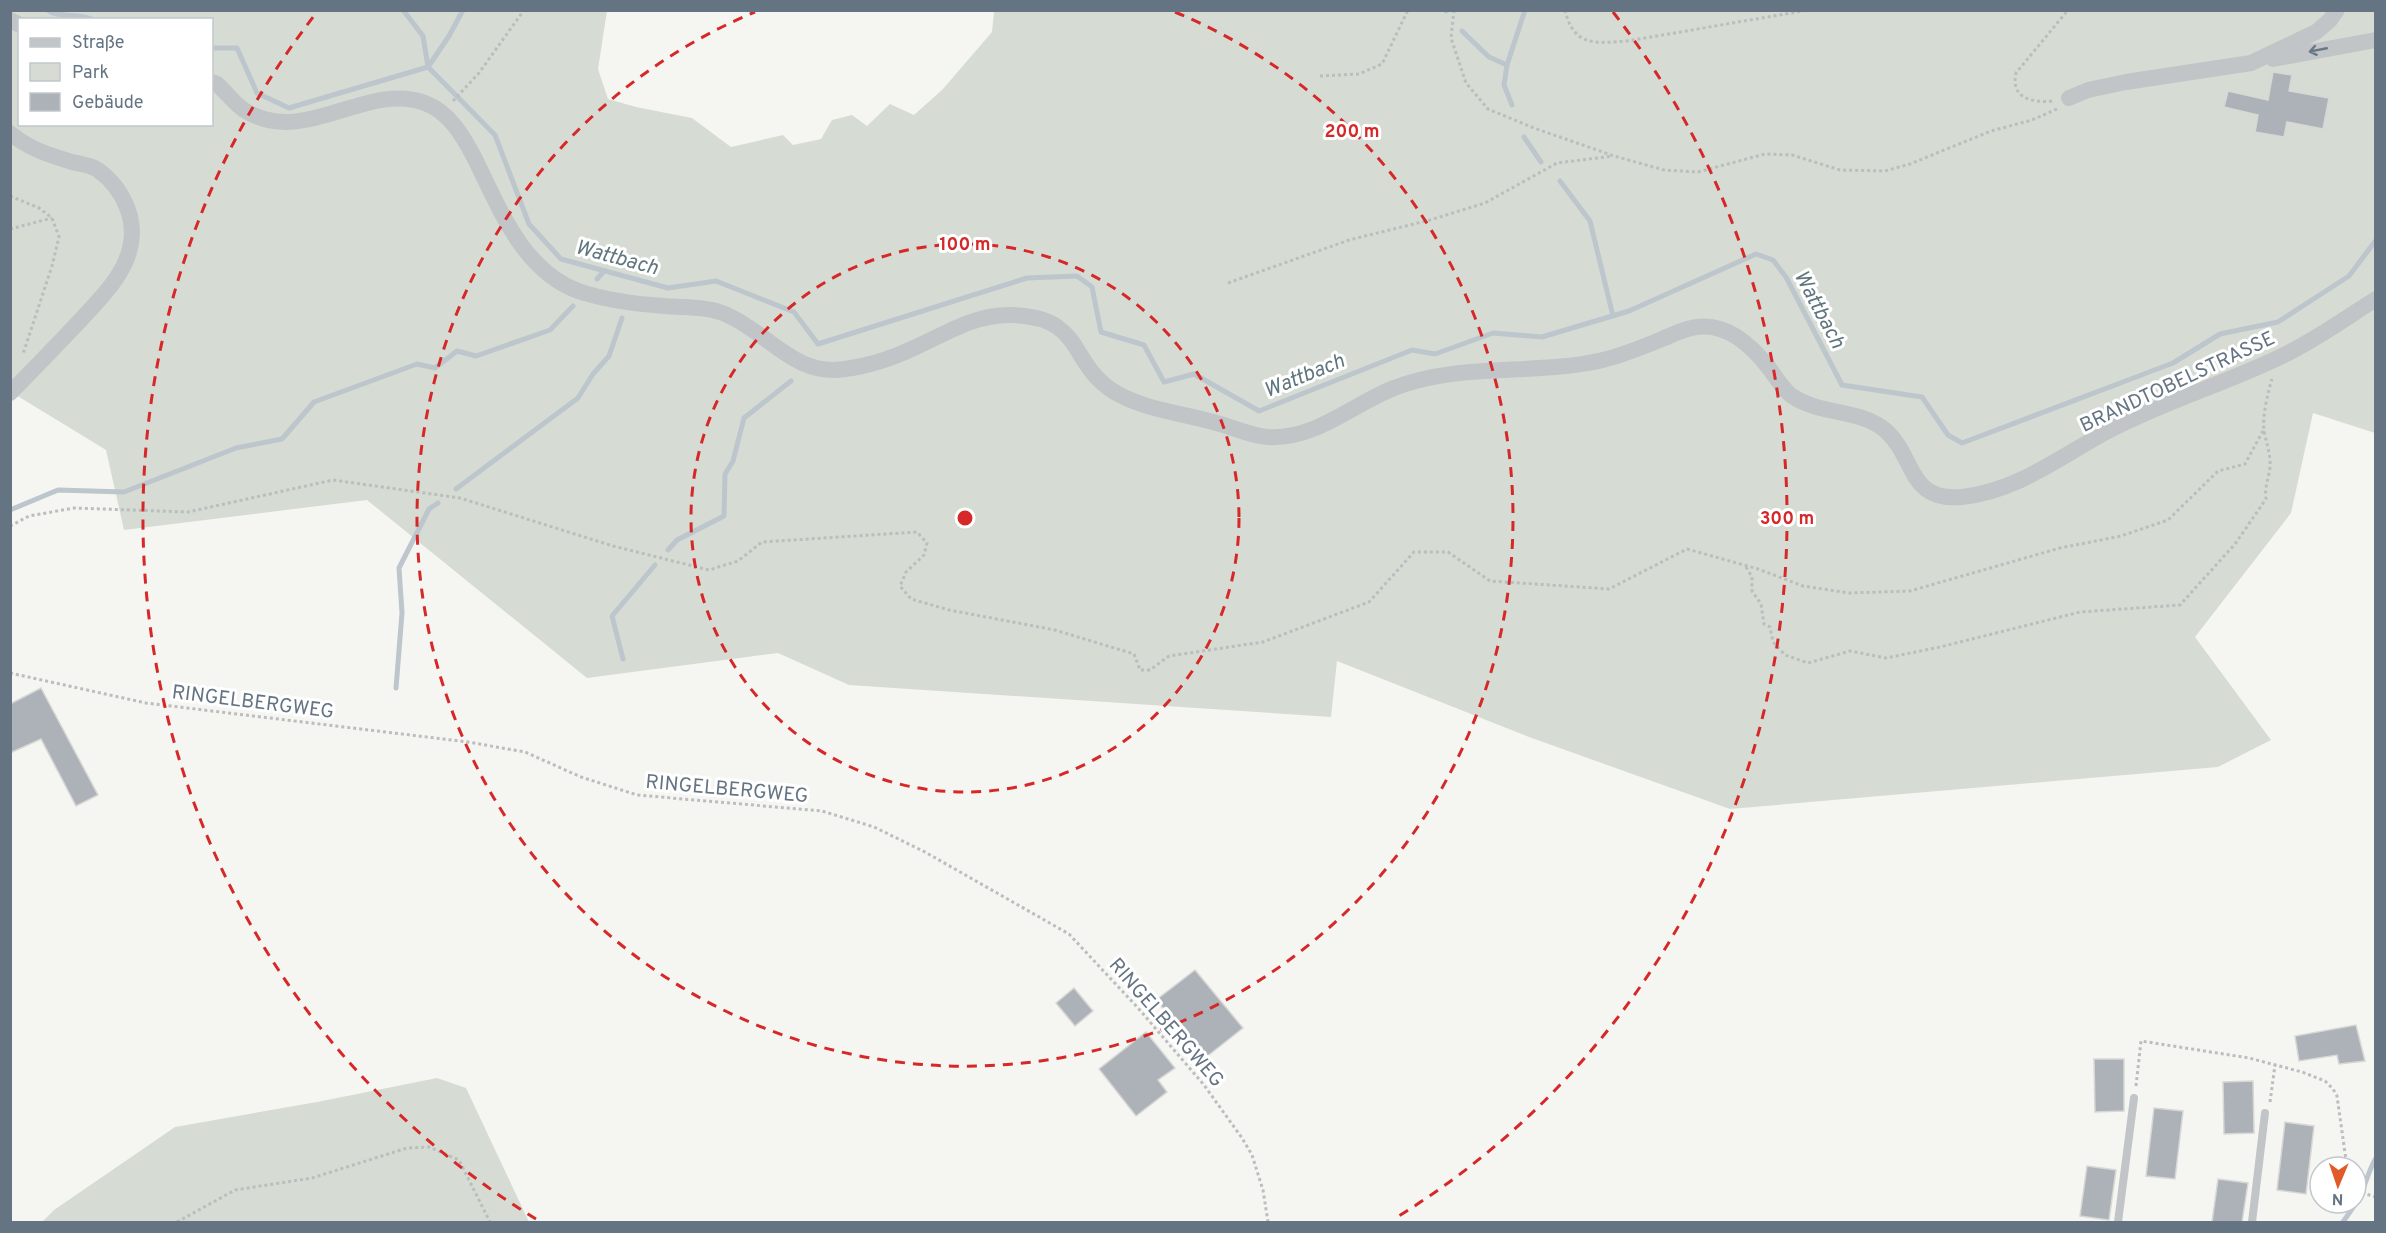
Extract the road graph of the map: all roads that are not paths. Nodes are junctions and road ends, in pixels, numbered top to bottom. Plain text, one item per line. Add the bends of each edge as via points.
1 (2337, 10) edge
2 (2376, 39) edge
3 (2251, 63) junction
4 (213, 82) edge
5 (2069, 98) road end
6 (10, 133) edge
7 (2376, 299) edge
8 (10, 393) edge
9 (2134, 1098) road end
10 (2265, 1113) road end
11 (2118, 1222) edge
12 (2252, 1222) edge

1 - 3 street via 2316,32
2 -> 3 street
3 - 5 street via 2126,82
4 - 7 street, BRANDTOBELSTRASSE via 245,111 278,122 308,122 382,100 425,103 443,112 463,137 524,250 552,278 612,300 717,310 747,325 806,367 841,370 859,366 910,350 981,317 1044,319 1064,331 1101,382 1120,395 1269,437 1318,427 1394,388 1443,375 1569,366 1606,359 1700,326 1730,332 1756,352 1789,394 1822,410 1879,424 1898,444 1913,477 1928,493 1958,498 2028,477 2110,430 2280,357
6 - 8 street via 22,144 95,168 112,181 125,201 132,243 126,264 110,287
9 - 11 lane
10 - 12 lane

